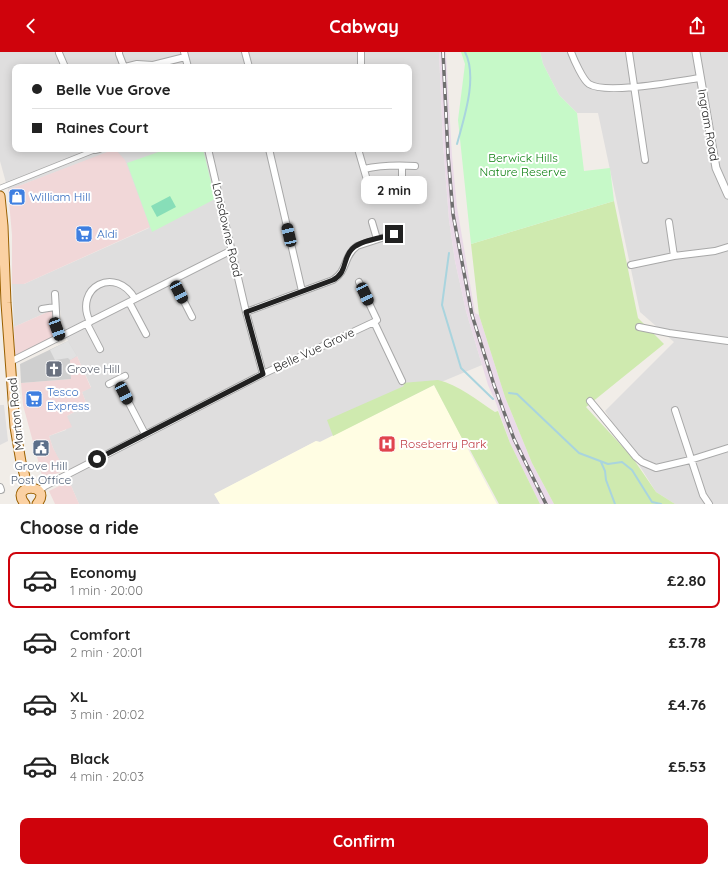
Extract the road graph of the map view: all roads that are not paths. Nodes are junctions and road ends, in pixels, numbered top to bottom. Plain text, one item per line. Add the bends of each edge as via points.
1 (119, 52) edge
2 (246, 52) edge
3 (361, 52) edge
4 (571, 52) edge
5 (629, 52) edge
6 (696, 52) edge
7 (59, 53) edge
8 (185, 54) edge
9 (64, 64) edge
10 (123, 64) edge
11 (165, 64) edge
12 (187, 64) edge
13 (248, 64) edge
14 (361, 64) edge
15 (700, 78) junction
16 (634, 87) junction
17 (92, 152) edge
18 (209, 152) edge
19 (270, 152) edge
20 (359, 152) edge
21 (645, 160) dead end
22 (402, 166) junction
23 (415, 166) dead end
24 (364, 169) junction
25 (367, 180) dead end
26 (402, 180) dead end
27 (0, 188) edge
28 (728, 195) edge
29 (0, 196) edge
30 (372, 222) dead end
31 (669, 222) dead end
32 (394, 234) dead end
33 (377, 239) junction
34 (728, 247) edge
35 (232, 250) junction
36 (674, 256) junction
37 (631, 265) dead end
38 (173, 280) junction
39 (359, 282) dead end
40 (302, 291) junction
41 (55, 294) dead end
42 (132, 300) junction
43 (55, 308) junction
44 (42, 309) dead end
45 (246, 312) junction
46 (192, 317) dead end
47 (375, 321) junction
48 (88, 323) junction
49 (639, 327) dead end
50 (146, 334) dead end
51 (60, 337) junction
52 (728, 342) edge
53 (100, 349) dead end
54 (10, 362) junction
55 (263, 374) junction
56 (125, 376) dead end
57 (117, 380) junction
58 (402, 381) dead end
59 (109, 384) dead end
60 (590, 401) dead end
61 (675, 410) dead end
62 (145, 434) junction
63 (728, 448) edge
64 (690, 460) junction
65 (28, 488) junction
66 (39, 491) junction
67 (23, 503) edge
68 (38, 504) edge
69 (709, 504) edge

1 - 10 street
2 - 13 street
3 - 14 street
4 - 16 street via 588,83 597,88
5 - 16 street
6 - 15 street, Ingram Road
7 - 9 street
8 - 11 street
8 - 12 street
15 - 16 street
15 - 28 street, Ingram Road via 716,168
16 - 21 street
17 - 27 street
18 - 35 street, Lansdowne Road
19 - 40 street
20 - 24 street
22 - 23 street
22 - 24 street via 375,166
22 - 26 street
24 - 25 street
29 - 54 main road, Marton Road
30 - 33 street
31 - 36 street
32 - 33 street
33 - 40 street via 352,249 338,277
34 - 36 street
35 - 38 street
35 - 45 street, Lansdowne Road
36 - 37 street
38 - 42 street
38 - 46 street
39 - 47 street
40 - 45 street
41 - 43 street
42 - 48 street
42 - 48 street via 129,289 120,284 110,282 97,286 86,302
42 - 50 street
43 - 44 street
43 - 51 street
45 - 55 street, Lansdowne Road
47 - 55 street, Belle Vue Grove
47 - 58 street
48 - 51 street
48 - 53 street
49 - 52 street
51 - 54 street
54 - 65 main road, Marton Road via 15,426
55 - 62 street, Belle Vue Grove
56 - 57 street
57 - 59 street
57 - 62 street
60 - 64 street via 642,462 656,468
61 - 64 street
62 - 66 street, Belle Vue Grove
63 - 64 street
64 - 69 street
65 - 66 main road
65 - 67 main road via 22,494
66 - 68 main road via 41,497

